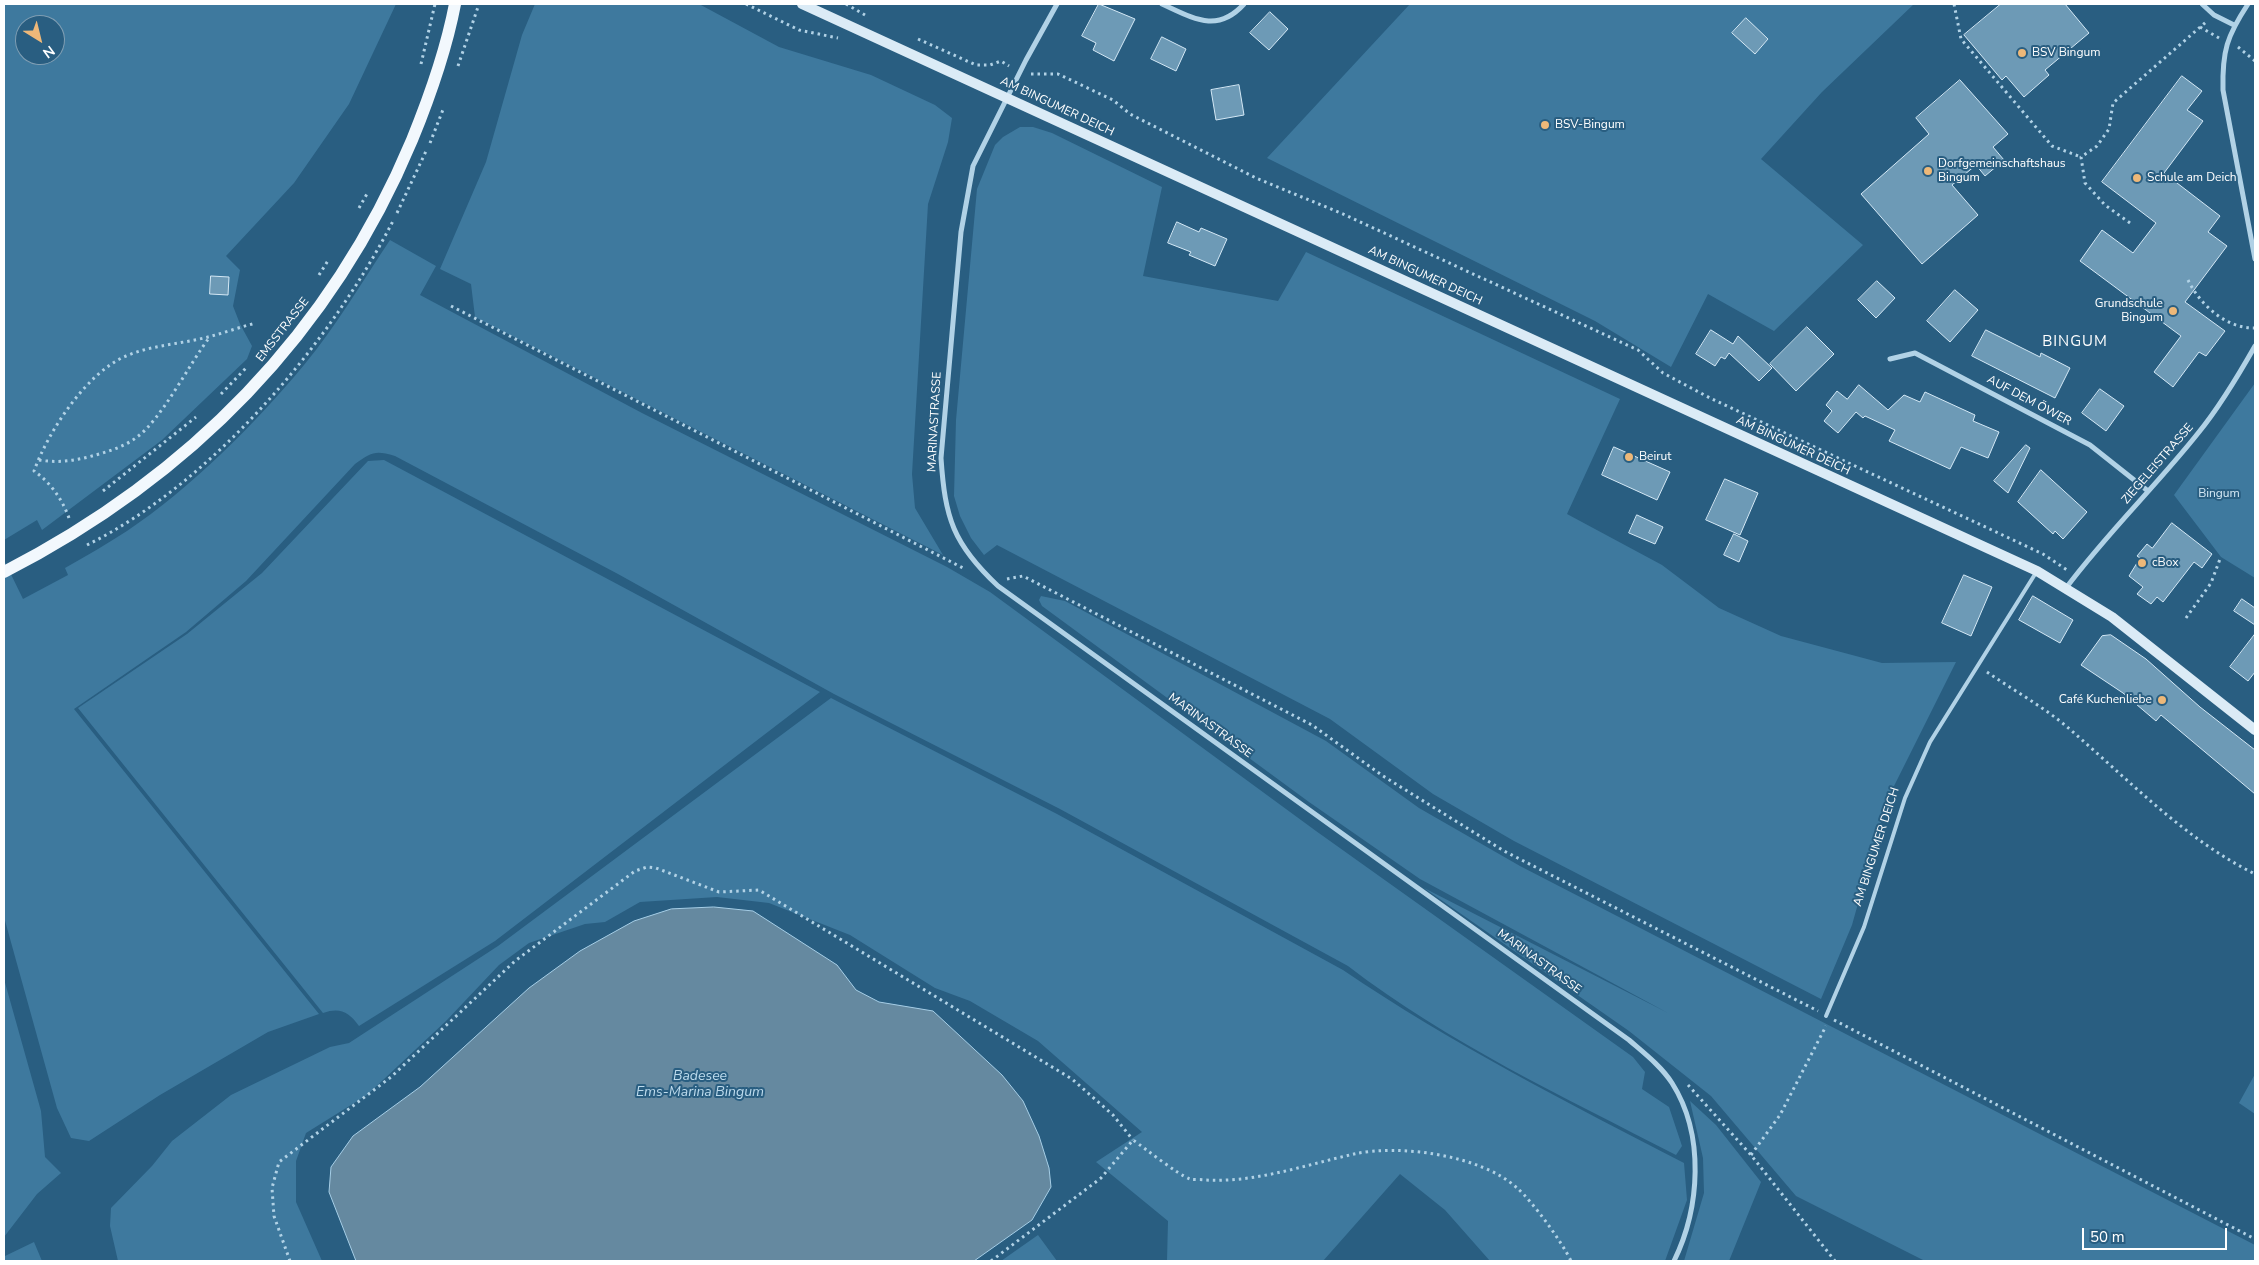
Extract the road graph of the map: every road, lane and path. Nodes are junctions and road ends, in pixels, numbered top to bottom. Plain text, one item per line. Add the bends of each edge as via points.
1 (435, 4) edge
2 (455, 4) edge
3 (746, 4) edge
4 (802, 4) edge
5 (846, 4) edge
6 (1057, 4) edge
7 (1162, 4) edge
8 (1244, 4) edge
9 (1954, 4) edge
10 (2202, 4) edge
11 (2248, 4) edge
12 (2214, 15) junction
13 (867, 16) dead end
14 (2234, 25) junction
15 (2200, 27) junction
16 (913, 37) dead end
17 (843, 39) dead end
18 (2226, 42) junction
19 (2255, 61) edge
20 (420, 68) dead end
21 (1020, 72) junction
22 (1007, 97) junction
23 (2081, 157) junction
24 (370, 188) dead end
25 (358, 212) dead end
26 (2130, 223) dead end
27 (334, 252) dead end
28 (2255, 259) edge
29 (2188, 280) dead end
30 (314, 283) dead end
31 (451, 306) dead end
32 (256, 323) dead end
33 (2255, 328) edge
34 (209, 337) junction
35 (2255, 346) edge
36 (1890, 359) dead end
37 (251, 362) dead end
38 (214, 400) dead end
39 (203, 412) dead end
40 (38, 460) junction
41 (2148, 491) junction
42 (98, 496) dead end
43 (76, 513) dead end
44 (69, 518) junction
45 (63, 523) dead end
46 (2220, 559) dead end
47 (2037, 571) junction
48 (4, 572) edge
49 (971, 572) dead end
50 (2075, 575) junction
51 (998, 586) junction
52 (2066, 588) junction
53 (2186, 618) dead end
54 (1977, 665) junction
55 (2255, 730) edge
56 (2255, 874) edge
57 (1826, 1016) junction
58 (1829, 1021) dead end
59 (1672, 1083) junction
60 (1133, 1140) junction
61 (1752, 1155) junction
62 (2255, 1238) edge
63 (290, 1261) edge
64 (991, 1261) edge
65 (1571, 1261) edge
66 (1674, 1261) edge
67 (1835, 1261) edge

1 - 20 path
2 - 48 main road, EMSSTRASSE via 434,80 400,168 369,228 312,317 282,355 214,428 125,500
3 - 17 path via 799,30
4 - 22 main road, AM BINGUMER DEICH
5 - 13 path
6 - 21 street, MARINASTRASSE
7 - 8 street via 1198,21 1218,22
9 - 23 path via 1961,39 2052,146
10 - 12 street
11 - 14 street
12 - 14 street
12 - 15 path
14 - 18 street
15 - 18 path
15 - 23 path via 2113,103 2109,129 2097,146
16 - 21 path via 976,65 1001,61
18 - 19 path
18 - 28 street via 2223,90
21 - 22 street, MARINASTRASSE
21 - 50 path via 1058,74 1113,100 1130,114 1256,178 1343,214 1638,350 1663,373 1710,398 2043,554
22 - 47 main road, AM BINGUMER DEICH
22 - 51 street, MARINASTRASSE via 973,166 963,223 941,458 943,494 955,532 965,551
23 - 26 path via 2085,182 2105,205
24 - 25 path
27 - 30 path
29 - 33 path via 2206,308 2243,329
31 - 49 path
32 - 34 path
34 - 40 path via 124,357 103,372 64,413
34 - 40 path via 152,421 138,436 110,451 81,459
35 - 41 street, ZIEGELEISTRASSE via 2205,425
36 - 41 street, AUF DEM ÖWER via 1916,353 2090,445
37 - 38 path
39 - 42 path
40 - 44 path via 34,471 49,482
41 - 50 street, ZIEGELEISTRASSE
43 - 44 path
44 - 45 path
46 - 53 path via 2211,583
47 - 52 main road, AM BINGUMER DEICH
47 - 54 lane, AM BINGUMER DEICH
50 - 52 street, ZIEGELEISTRASSE
51 - 57 path via 1010,577 1024,576 1295,716 1383,776 1504,851
51 - 59 street, MARINASTRASSE via 1629,1040 1655,1062
52 - 55 main road, AM BINGUMER DEICH via 2156,650
54 - 56 path via 2064,724 2197,837
54 - 57 lane, AM BINGUMER DEICH via 1930,742 1905,798 1864,927
57 - 62 path
58 - 61 path via 1780,1115
59 - 61 path via 1688,1086
59 - 66 street, MARINASTRASSE via 1687,1116 1695,1168 1694,1196
60 - 63 path via 1113,1115 1072,1079 759,890 719,892 647,867 635,871 515,961 391,1077 279,1162 272,1188 274,1216
60 - 64 path via 1101,1178
60 - 65 path via 1190,1179 1220,1181 1277,1173 1356,1154 1393,1150 1444,1155 1492,1172 1517,1187
61 - 67 path

